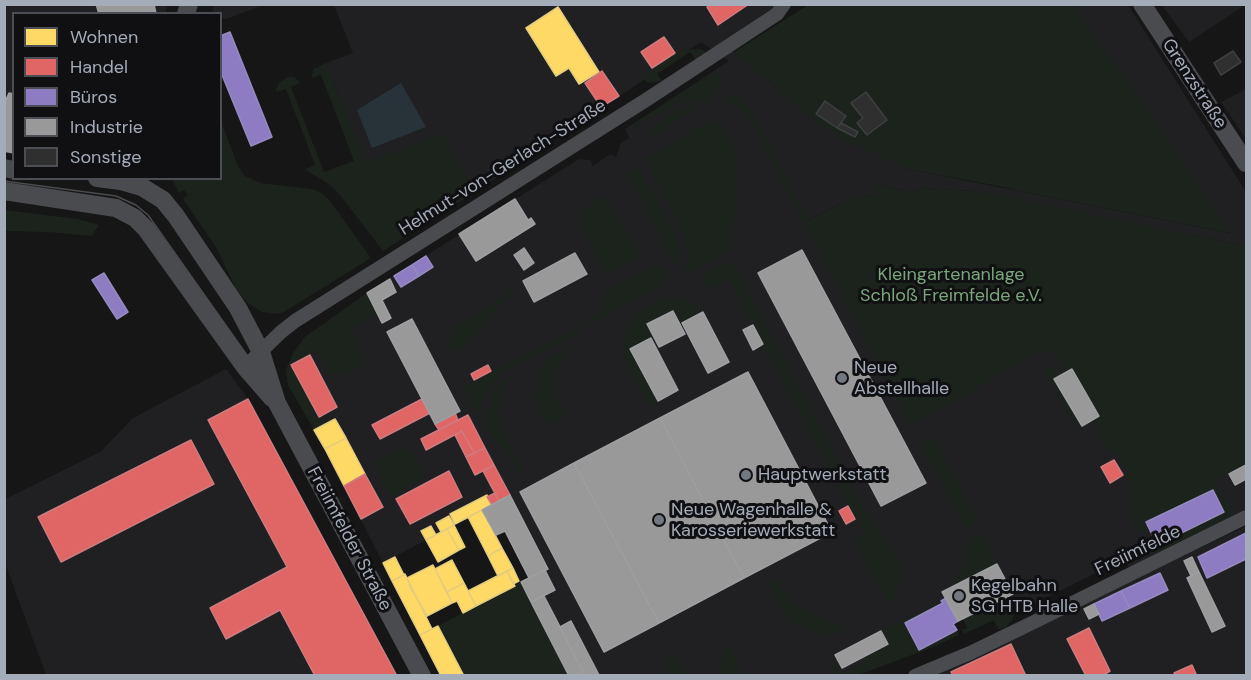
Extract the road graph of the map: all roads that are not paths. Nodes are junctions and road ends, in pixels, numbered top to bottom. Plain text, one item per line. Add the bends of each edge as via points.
1 (784, 4) edge
2 (1142, 4) edge
3 (1246, 163) edge
4 (108, 180) edge
5 (141, 186) edge
6 (4, 191) edge
7 (116, 208) junction
8 (142, 224) junction
9 (261, 352) junction
10 (245, 367) junction
11 (277, 403) junction
12 (1246, 517) edge
13 (422, 675) edge
14 (915, 675) edge

1 - 9 street, Helmut-von-Gerlach-Straße via 777,14 646,100 295,321
2 - 3 street, Grenzstraße
4 - 5 street
5 - 7 street
5 - 8 street
5 - 9 street, Freiimfelder Straße via 162,200 176,216 238,308
6 - 7 street
7 - 8 street
8 - 10 street, Freiimfelder Straße
9 - 10 street, Helmut-von-Gerlach-Straße
9 - 11 street, Freiimfelder Straße
10 - 11 street, Freiimfelder Straße
11 - 13 street, Freiimfelder Straße
12 - 14 street, Freiimfelde via 970,653

